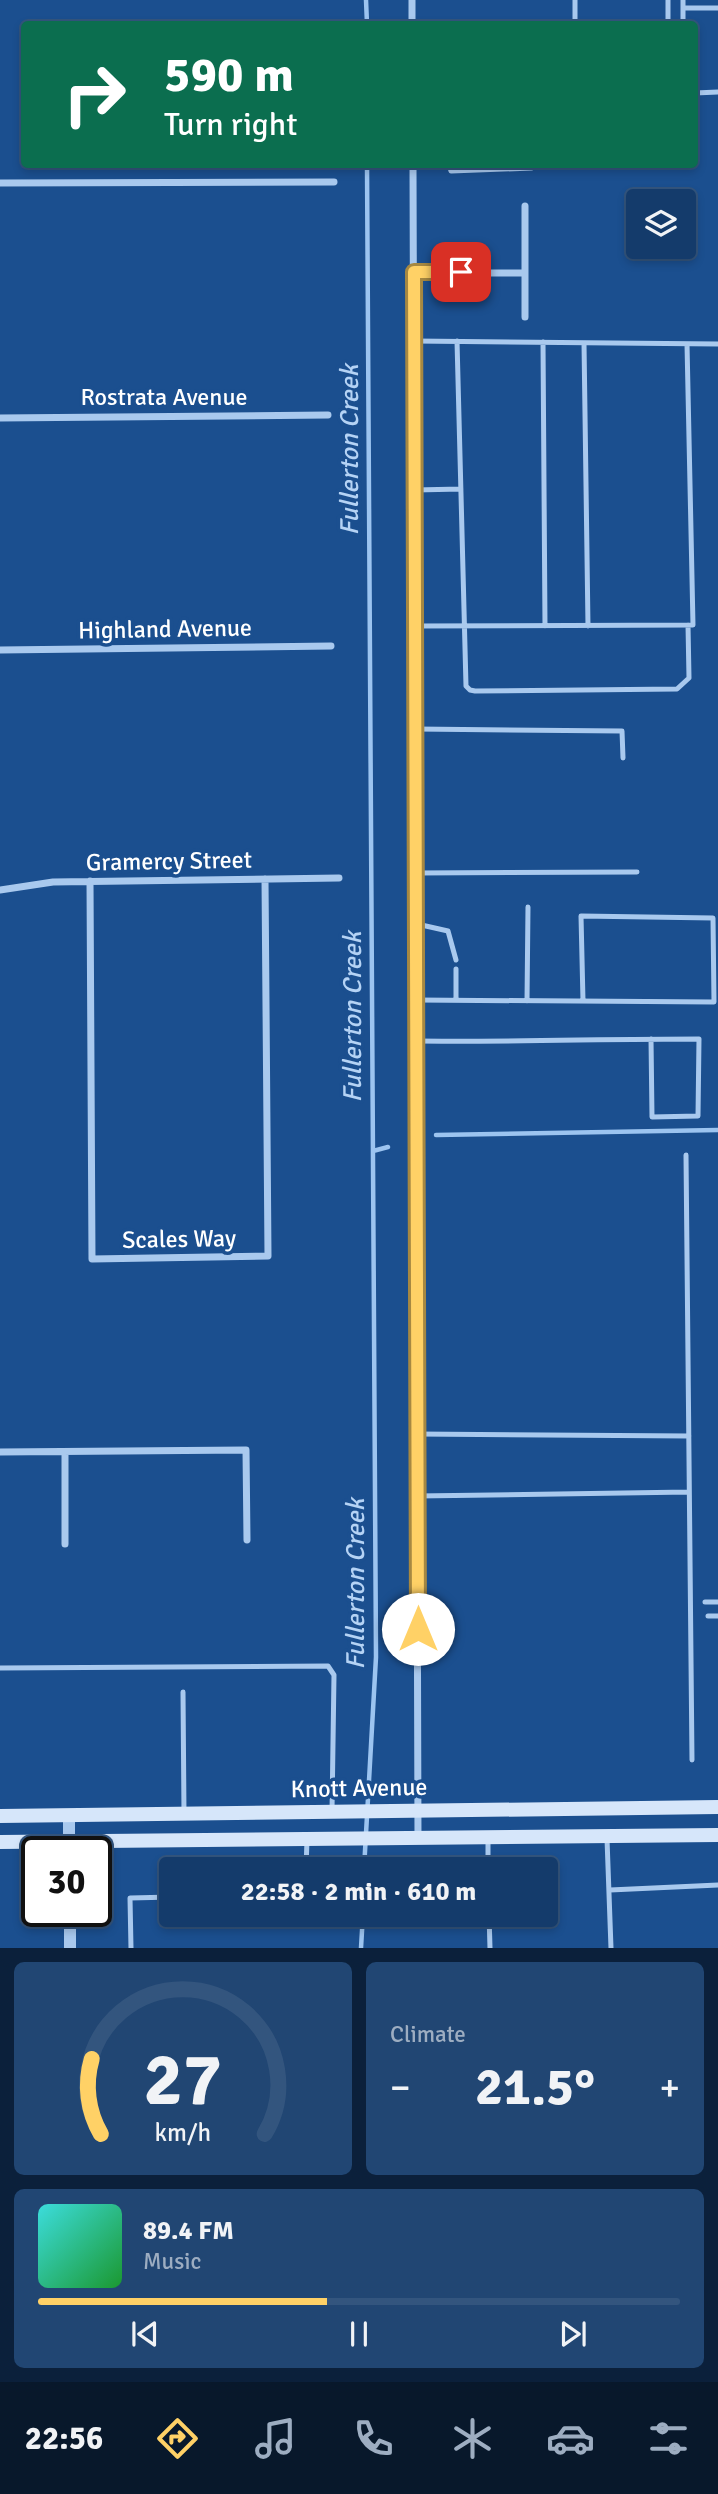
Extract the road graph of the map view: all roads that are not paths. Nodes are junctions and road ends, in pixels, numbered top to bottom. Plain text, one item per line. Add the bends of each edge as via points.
1 (412, 0) edge
2 (575, 0) edge
3 (668, 0) edge
4 (683, 0) edge
5 (683, 8) junction
6 (718, 8) edge
7 (412, 21) edge
8 (575, 21) edge
9 (668, 21) edge
10 (683, 21) edge
11 (718, 92) edge
12 (698, 93) edge
13 (413, 168) edge
14 (450, 168) edge
15 (532, 168) edge
16 (334, 181) dead end
17 (0, 183) edge
18 (525, 205) dead end
19 (414, 272) junction
20 (525, 272) junction
21 (525, 317) dead end
22 (414, 341) junction
23 (457, 341) junction
24 (544, 342) junction
25 (584, 343) junction
26 (688, 344) junction
27 (718, 344) edge
28 (328, 415) dead end
29 (0, 418) edge
30 (461, 489) junction
31 (415, 490) junction
32 (688, 625) junction
33 (415, 626) junction
34 (464, 626) junction
35 (545, 626) junction
36 (588, 626) junction
37 (331, 646) dead end
38 (0, 650) edge
39 (416, 729) junction
40 (623, 758) dead end
41 (637, 872) dead end
42 (416, 873) junction
43 (339, 878) dead end
44 (265, 879) junction
45 (90, 881) junction
46 (0, 890) edge
47 (528, 907) dead end
48 (417, 924) junction
49 (456, 960) dead end
50 (456, 969) dead end
51 (417, 1000) junction
52 (456, 1000) junction
53 (527, 1001) junction
54 (583, 1001) junction
55 (651, 1039) junction
56 (417, 1041) junction
57 (686, 1155) dead end
58 (417, 1434) junction
59 (688, 1436) junction
60 (0, 1452) edge
61 (65, 1452) junction
62 (689, 1492) junction
63 (417, 1496) junction
64 (247, 1540) dead end
65 (65, 1544) dead end
66 (705, 1602) dead end
67 (718, 1602) edge
68 (708, 1616) dead end
69 (718, 1616) edge
70 (0, 1668) edge
71 (183, 1692) dead end
72 (692, 1759) dead end
73 (718, 1807) edge
74 (418, 1810) junction
75 (338, 1811) junction
76 (184, 1813) junction
77 (69, 1815) junction
78 (0, 1816) edge
79 (718, 1835) edge
80 (69, 1836) edge
81 (607, 1836) junction
82 (418, 1838) junction
83 (488, 1838) junction
84 (307, 1840) junction
85 (0, 1842) edge
86 (21, 1844) edge
87 (112, 1846) edge
88 (306, 1857) edge
89 (488, 1857) edge
90 (718, 1885) edge
91 (610, 1889) junction
92 (159, 1897) edge
93 (69, 1927) edge
94 (489, 1927) edge
95 (70, 1948) edge
96 (131, 1948) edge
97 (490, 1948) edge
98 (611, 1948) edge

1 - 7 street
2 - 8 lane
3 - 9 lane
4 - 5 lane
5 - 6 lane
5 - 10 lane
11 - 12 lane
13 - 19 street
14 - 15 lane
16 - 17 street
18 - 20 street
19 - 20 street
19 - 22 street
20 - 21 street
22 - 23 lane
22 - 31 street
23 - 24 lane
23 - 30 lane
24 - 25 lane
24 - 35 lane
25 - 26 lane
25 - 36 lane
26 - 27 lane
26 - 32 lane via 693,625
28 - 29 street, Rostrata Avenue
30 - 31 lane
30 - 34 lane
31 - 33 street
32 - 34 lane via 688,678 677,689 489,691 466,686
32 - 36 lane
33 - 34 lane
33 - 39 street
34 - 35 lane
35 - 36 lane
37 - 38 street, Highland Avenue
39 - 40 lane via 622,731
39 - 42 street
41 - 42 lane
42 - 48 street
43 - 44 street, Gramercy Street
44 - 45 street, Gramercy Street
44 - 45 street, Scales Way via 268,1256 92,1259
45 - 46 street, Gramercy Street
47 - 53 lane
48 - 49 lane via 448,931
48 - 51 street
50 - 52 lane
51 - 52 lane
51 - 56 street
52 - 53 lane
53 - 54 lane
54 - 54 lane via 714,1002 713,918 581,916
55 - 55 lane via 699,1039 698,1116 652,1116
55 - 56 lane
56 - 58 street
57 - 59 lane
58 - 59 lane
58 - 63 street
59 - 62 lane
60 - 61 street
61 - 64 street via 246,1450
61 - 65 street
62 - 63 lane
62 - 72 lane
63 - 74 street
66 - 67 lane
68 - 69 lane
70 - 75 lane via 328,1666 334,1675
71 - 76 lane
73 - 74 main road, Knott Avenue
74 - 75 main road, Knott Avenue
74 - 82 street
75 - 76 main road, Knott Avenue
76 - 77 main road, Knott Avenue
77 - 78 main road, Knott Avenue
77 - 80 street
79 - 81 main road, Knott Avenue
81 - 83 main road, Knott Avenue
81 - 91 lane
82 - 83 main road, Knott Avenue
82 - 84 main road, Knott Avenue
83 - 89 lane
84 - 87 main road, Knott Avenue
84 - 88 lane
85 - 86 main road, Knott Avenue
90 - 91 lane
91 - 98 lane
92 - 96 lane via 130,1898
93 - 95 street
94 - 97 lane

